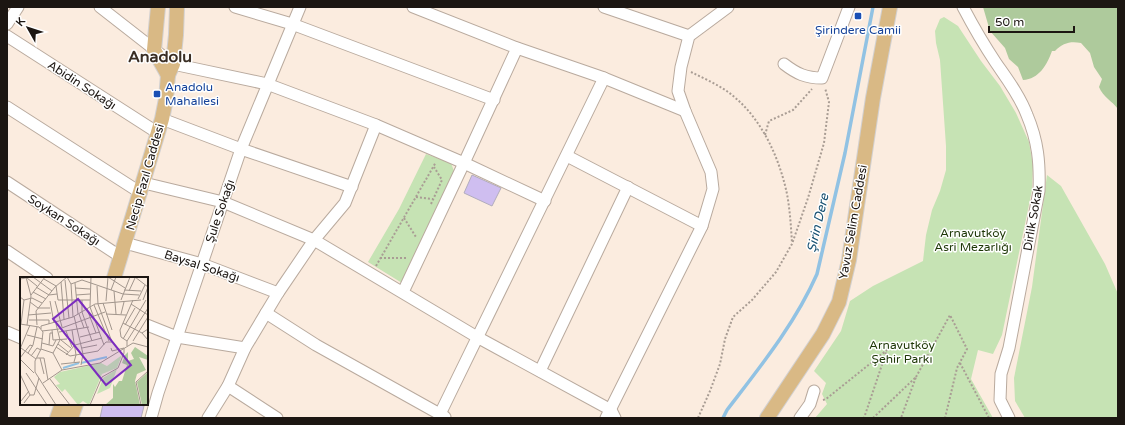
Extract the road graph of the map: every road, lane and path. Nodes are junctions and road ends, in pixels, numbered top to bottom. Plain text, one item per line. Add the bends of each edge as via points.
1 (18, 7) edge
2 (100, 7) edge
3 (158, 7) edge
4 (177, 7) edge
5 (235, 7) edge
6 (300, 7) edge
7 (413, 7) edge
8 (604, 7) edge
9 (849, 7) edge
10 (890, 7) edge
11 (964, 7) edge
12 (727, 8) edge
13 (7, 24) edge
14 (292, 24) junction
15 (7, 36) edge
16 (689, 36) junction
17 (517, 48) junction
18 (154, 50) junction
19 (784, 64) dead end
20 (681, 66) junction
21 (171, 70) junction
22 (604, 78) junction
23 (822, 78) junction
24 (268, 84) junction
25 (494, 100) junction
26 (7, 107) edge
27 (685, 111) junction
28 (376, 125) junction
29 (160, 126) junction
30 (765, 136) junction
31 (241, 149) junction
32 (441, 153) junction
33 (567, 156) junction
34 (464, 163) junction
35 (434, 167) junction
36 (7, 182) edge
37 (352, 187) junction
38 (628, 187) junction
39 (142, 188) junction
40 (416, 197) junction
41 (433, 199) junction
42 (545, 201) junction
43 (223, 202) junction
44 (430, 206) dead end
45 (404, 218) junction
46 (702, 226) junction
47 (419, 231) dead end
48 (314, 240) junction
49 (126, 243) junction
50 (792, 244) junction
51 (7, 251) edge
52 (409, 251) dead end
53 (121, 257) junction
54 (380, 258) junction
55 (202, 264) junction
56 (372, 274) junction
57 (46, 277) edge
58 (114, 277) edge
59 (403, 292) junction
60 (278, 293) junction
61 (266, 313) junction
62 (148, 325) edge
63 (7, 332) edge
64 (477, 336) junction
65 (177, 337) junction
66 (20, 338) edge
67 (245, 348) junction
68 (960, 363) junction
69 (540, 371) junction
70 (916, 377) junction
71 (228, 386) junction
72 (148, 390) edge
73 (814, 390) dead end
74 (158, 393) junction
75 (810, 404) junction
76 (62, 405) edge
77 (76, 405) edge
78 (611, 415) edge
79 (443, 417) edge
80 (57, 418) edge
81 (71, 418) edge
82 (151, 418) edge
83 (208, 418) edge
84 (277, 418) edge
85 (698, 418) edge
86 (768, 418) edge
87 (800, 418) edge
88 (864, 418) edge
89 (873, 418) edge
90 (901, 418) edge
91 (945, 418) edge
92 (989, 418) edge
93 (1009, 418) edge

1 - 13 street
2 - 18 street
3 - 18 main road
4 - 21 main road, Necip Fazıl Caddesi
5 - 14 street
6 - 14 street, Şule Sokağı
7 - 17 street
8 - 16 street
9 - 23 street
10 - 86 main road, Yavuz Selim Caddesi via 873,98 849,260 839,302 823,334
11 - 93 street, Dirlik Sokak via 976,32 1013,87 1027,115 1040,165 1039,191 1009,348 1001,374 1000,400
12 - 16 street
14 - 24 street, Şule Sokağı
14 - 25 street
15 - 29 street, Abidin Sokağı
16 - 20 street
17 - 22 street
17 - 25 street
18 - 21 main road
19 - 23 street via 796,73
20 - 27 street via 678,91
20 - 30 path via 728,92 746,108
21 - 24 street
21 - 29 main road, Necip Fazıl Caddesi
22 - 27 street
22 - 33 street
23 - 30 path via 793,110 769,121
23 - 50 path via 829,102 824,143
24 - 28 street
24 - 31 street, Şule Sokağı
25 - 34 street
26 - 39 street
27 - 46 street via 711,172 713,189
28 - 32 street
28 - 37 street
29 - 31 street, Abidin Sokağı
29 - 39 main road, Necip Fazıl Caddesi
30 - 50 path via 776,158 787,194
31 - 37 street, Abidin Sokağı
31 - 43 street, Şule Sokağı
32 - 34 street
32 - 35 path
33 - 38 street
33 - 42 street
34 - 42 street
34 - 59 street
35 - 40 path
35 - 41 path via 442,180
36 - 53 street, Soykan Sokağı
37 - 48 street via 345,203
38 - 46 street
38 - 69 street
39 - 43 street
39 - 49 main road, Necip Fazıl Caddesi
40 - 41 path
40 - 45 path
41 - 44 path
42 - 64 street
43 - 48 street
43 - 55 street, Şule Sokağı
45 - 47 path via 416,237
45 - 54 path
46 - 78 street
48 - 56 street
48 - 60 street
49 - 53 main road, Necip Fazıl Caddesi
49 - 55 street, Baysal Sokağı
50 - 85 path via 776,272 733,317 720,364
51 - 57 street
52 - 54 path via 406,258
53 - 58 main road, Necip Fazıl Caddesi
54 - 56 path
55 - 60 street, Baysal Sokağı
55 - 65 street, Şule Sokağı
56 - 59 street
59 - 64 street
60 - 61 street
61 - 67 street
61 - 79 street via 316,345
62 - 65 street
63 - 66 street
64 - 69 street
64 - 79 street
65 - 67 street
65 - 74 street, Şule Sokağı
67 - 71 street
68 - 70 path via 967,349 950,315
68 - 91 path
68 - 92 path
69 - 78 street
70 - 89 path
70 - 90 path
71 - 83 street
71 - 84 street
72 - 74 street
73 - 75 street
74 - 82 street, Şule Sokağı
75 - 87 street
75 - 88 path via 826,399 887,350
76 - 80 main road
77 - 81 main road

